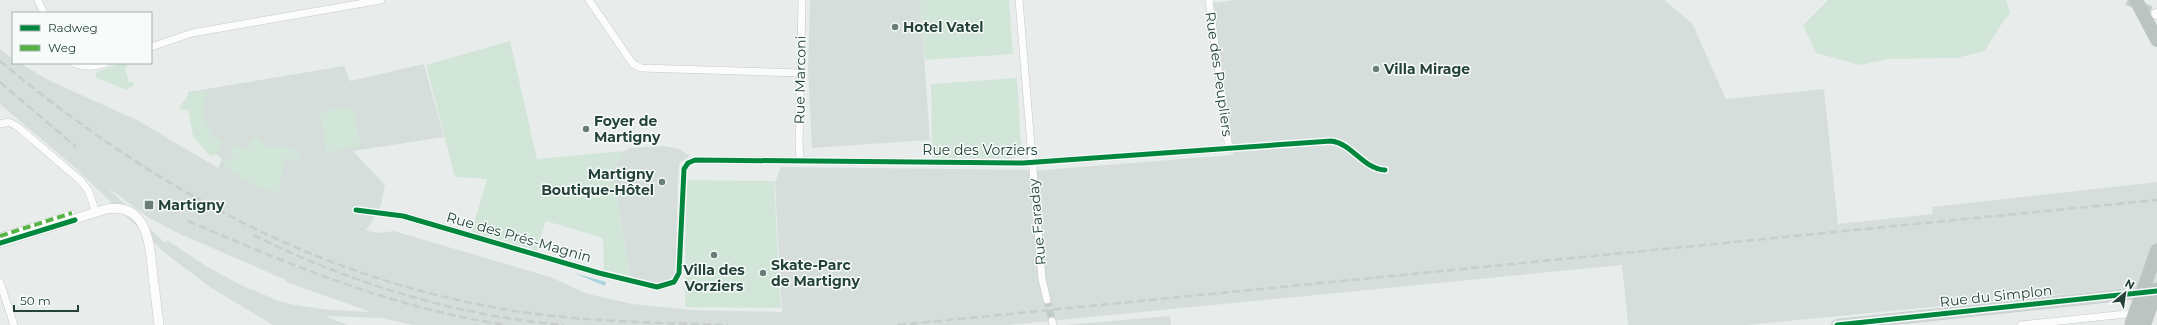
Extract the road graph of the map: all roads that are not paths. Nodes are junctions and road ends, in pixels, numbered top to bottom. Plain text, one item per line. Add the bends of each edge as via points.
1 (38, 0) edge
2 (381, 0) edge
3 (589, 0) edge
4 (802, 0) edge
5 (1019, 0) edge
6 (1209, 0) edge
7 (2136, 0) edge
8 (44, 12) edge
9 (2157, 40) edge
10 (152, 47) edge
11 (76, 64) edge
12 (103, 64) edge
13 (800, 73) junction
14 (0, 124) edge
15 (1229, 149) junction
16 (800, 160) junction
17 (1032, 163) junction
18 (1385, 170) dead end
19 (356, 210) dead end
20 (96, 212) junction
21 (72, 213) dead end
22 (0, 236) edge
23 (0, 243) edge
24 (2157, 250) edge
25 (0, 282) edge
26 (674, 282) joint
27 (2157, 290) edge
28 (1047, 300) tunnel mouth
29 (2157, 311) edge
30 (14, 325) edge
31 (158, 325) edge
32 (1837, 325) edge
33 (2021, 325) edge
34 (2131, 325) edge
35 (2144, 325) edge

1 - 8 street
2 - 10 street via 192,33
3 - 13 street via 633,64 641,68
4 - 13 street, Rue Marconi
5 - 17 street, Rue Faraday
6 - 15 street, Rue des Peupliers
7 - 9 highway
11 - 12 street via 82,67
13 - 16 street, Rue Marconi
14 - 20 street via 9,122 18,126 81,181 88,190
15 - 17 street, Rue des Vorziers
15 - 18 street, Rue des Vorziers via 1336,141 1374,167
16 - 17 street, Rue des Vorziers
16 - 26 street, Rue des Vorziers via 705,160 688,163 683,176 679,273
17 - 28 street, Rue Faraday via 1042,279
19 - 26 street, Rue des Prés-Magnin via 403,216 657,287
20 - 23 street
20 - 31 street via 111,208 120,209 132,214 141,222 149,241
21 - 22 street
24 - 34 highway, bridge
25 - 30 street
27 - 32 main road, Rue du Simplon
27 - 35 highway, bridge
29 - 33 street

